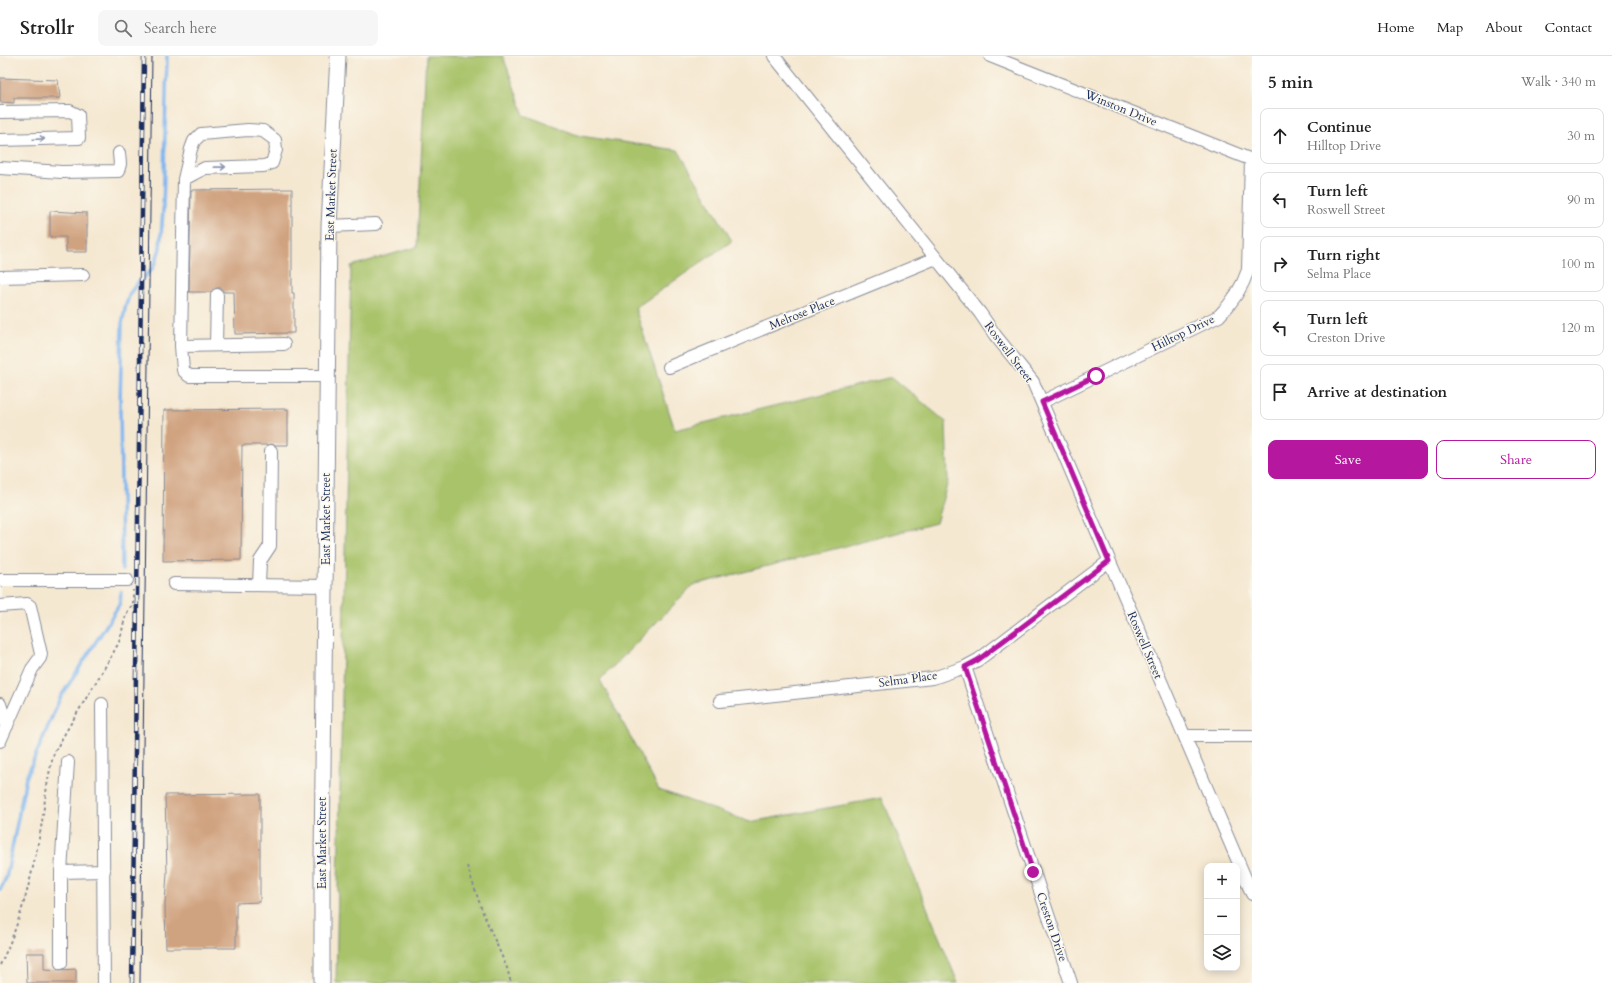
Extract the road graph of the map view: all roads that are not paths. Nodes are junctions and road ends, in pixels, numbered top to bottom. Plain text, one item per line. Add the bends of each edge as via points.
1 (338, 56) edge
2 (774, 56) edge
3 (990, 56) edge
4 (0, 112) edge
5 (0, 140) edge
6 (119, 153) dead end
7 (1251, 160) edge
8 (0, 168) edge
9 (184, 179) junction
10 (376, 224) dead end
11 (329, 226) junction
12 (936, 258) junction
13 (83, 275) dead end
14 (0, 277) edge
15 (216, 295) dead end
16 (284, 344) dead end
17 (216, 345) junction
18 (180, 346) junction
19 (669, 367) dead end
20 (327, 376) junction
21 (1042, 402) junction
22 (271, 451) dead end
23 (1109, 561) junction
24 (0, 580) edge
25 (127, 580) dead end
26 (174, 584) dead end
27 (259, 585) junction
28 (325, 586) junction
29 (0, 606) edge
30 (965, 667) junction
31 (720, 701) dead end
32 (0, 704) edge
33 (102, 704) dead end
34 (7, 726) junction
35 (1185, 736) junction
36 (1252, 736) edge
37 (0, 741) edge
38 (68, 762) dead end
39 (104, 871) junction
40 (61, 872) junction
41 (1252, 894) edge
42 (60, 963) dead end
43 (104, 983) edge
44 (322, 983) edge
45 (1071, 983) edge

1 - 11 main road, East Market Street
2 - 12 street, Roswell Street
3 - 7 street, Winston Drive
5 -> 4 street via 79,138 78,115 70,111
6 - 8 street via 118,171 62,172
7 - 21 street, Hilltop Drive via 1248,270 1228,307 1219,316
9 -> 9 street via 205,168 264,166 272,163 276,150 275,140 263,132 248,130 201,134 194,141
9 - 18 street
10 - 11 street
11 - 20 main road, East Market Street
12 - 19 street, Melrose Place
12 - 21 street, Roswell Street via 1033,382
13 - 14 street
15 - 17 street
16 - 17 street
17 - 18 street
18 - 20 street via 182,370 189,376
20 - 28 main road, East Market Street
21 - 23 street, Roswell Street
22 - 27 street via 270,546 260,561
23 - 30 street, Selma Place via 978,660
23 - 35 street, Roswell Street
24 - 25 street
26 - 27 street
27 - 28 street
28 - 44 main road, East Market Street
29 - 34 street via 30,606 41,654
30 - 31 street, Selma Place via 933,678
30 - 45 street, Creston Drive
32 - 34 street
33 - 39 street
34 - 37 street
35 - 36 street
35 - 41 street, Roswell Street
38 - 40 street
39 - 40 street
39 - 43 street
40 - 42 street

